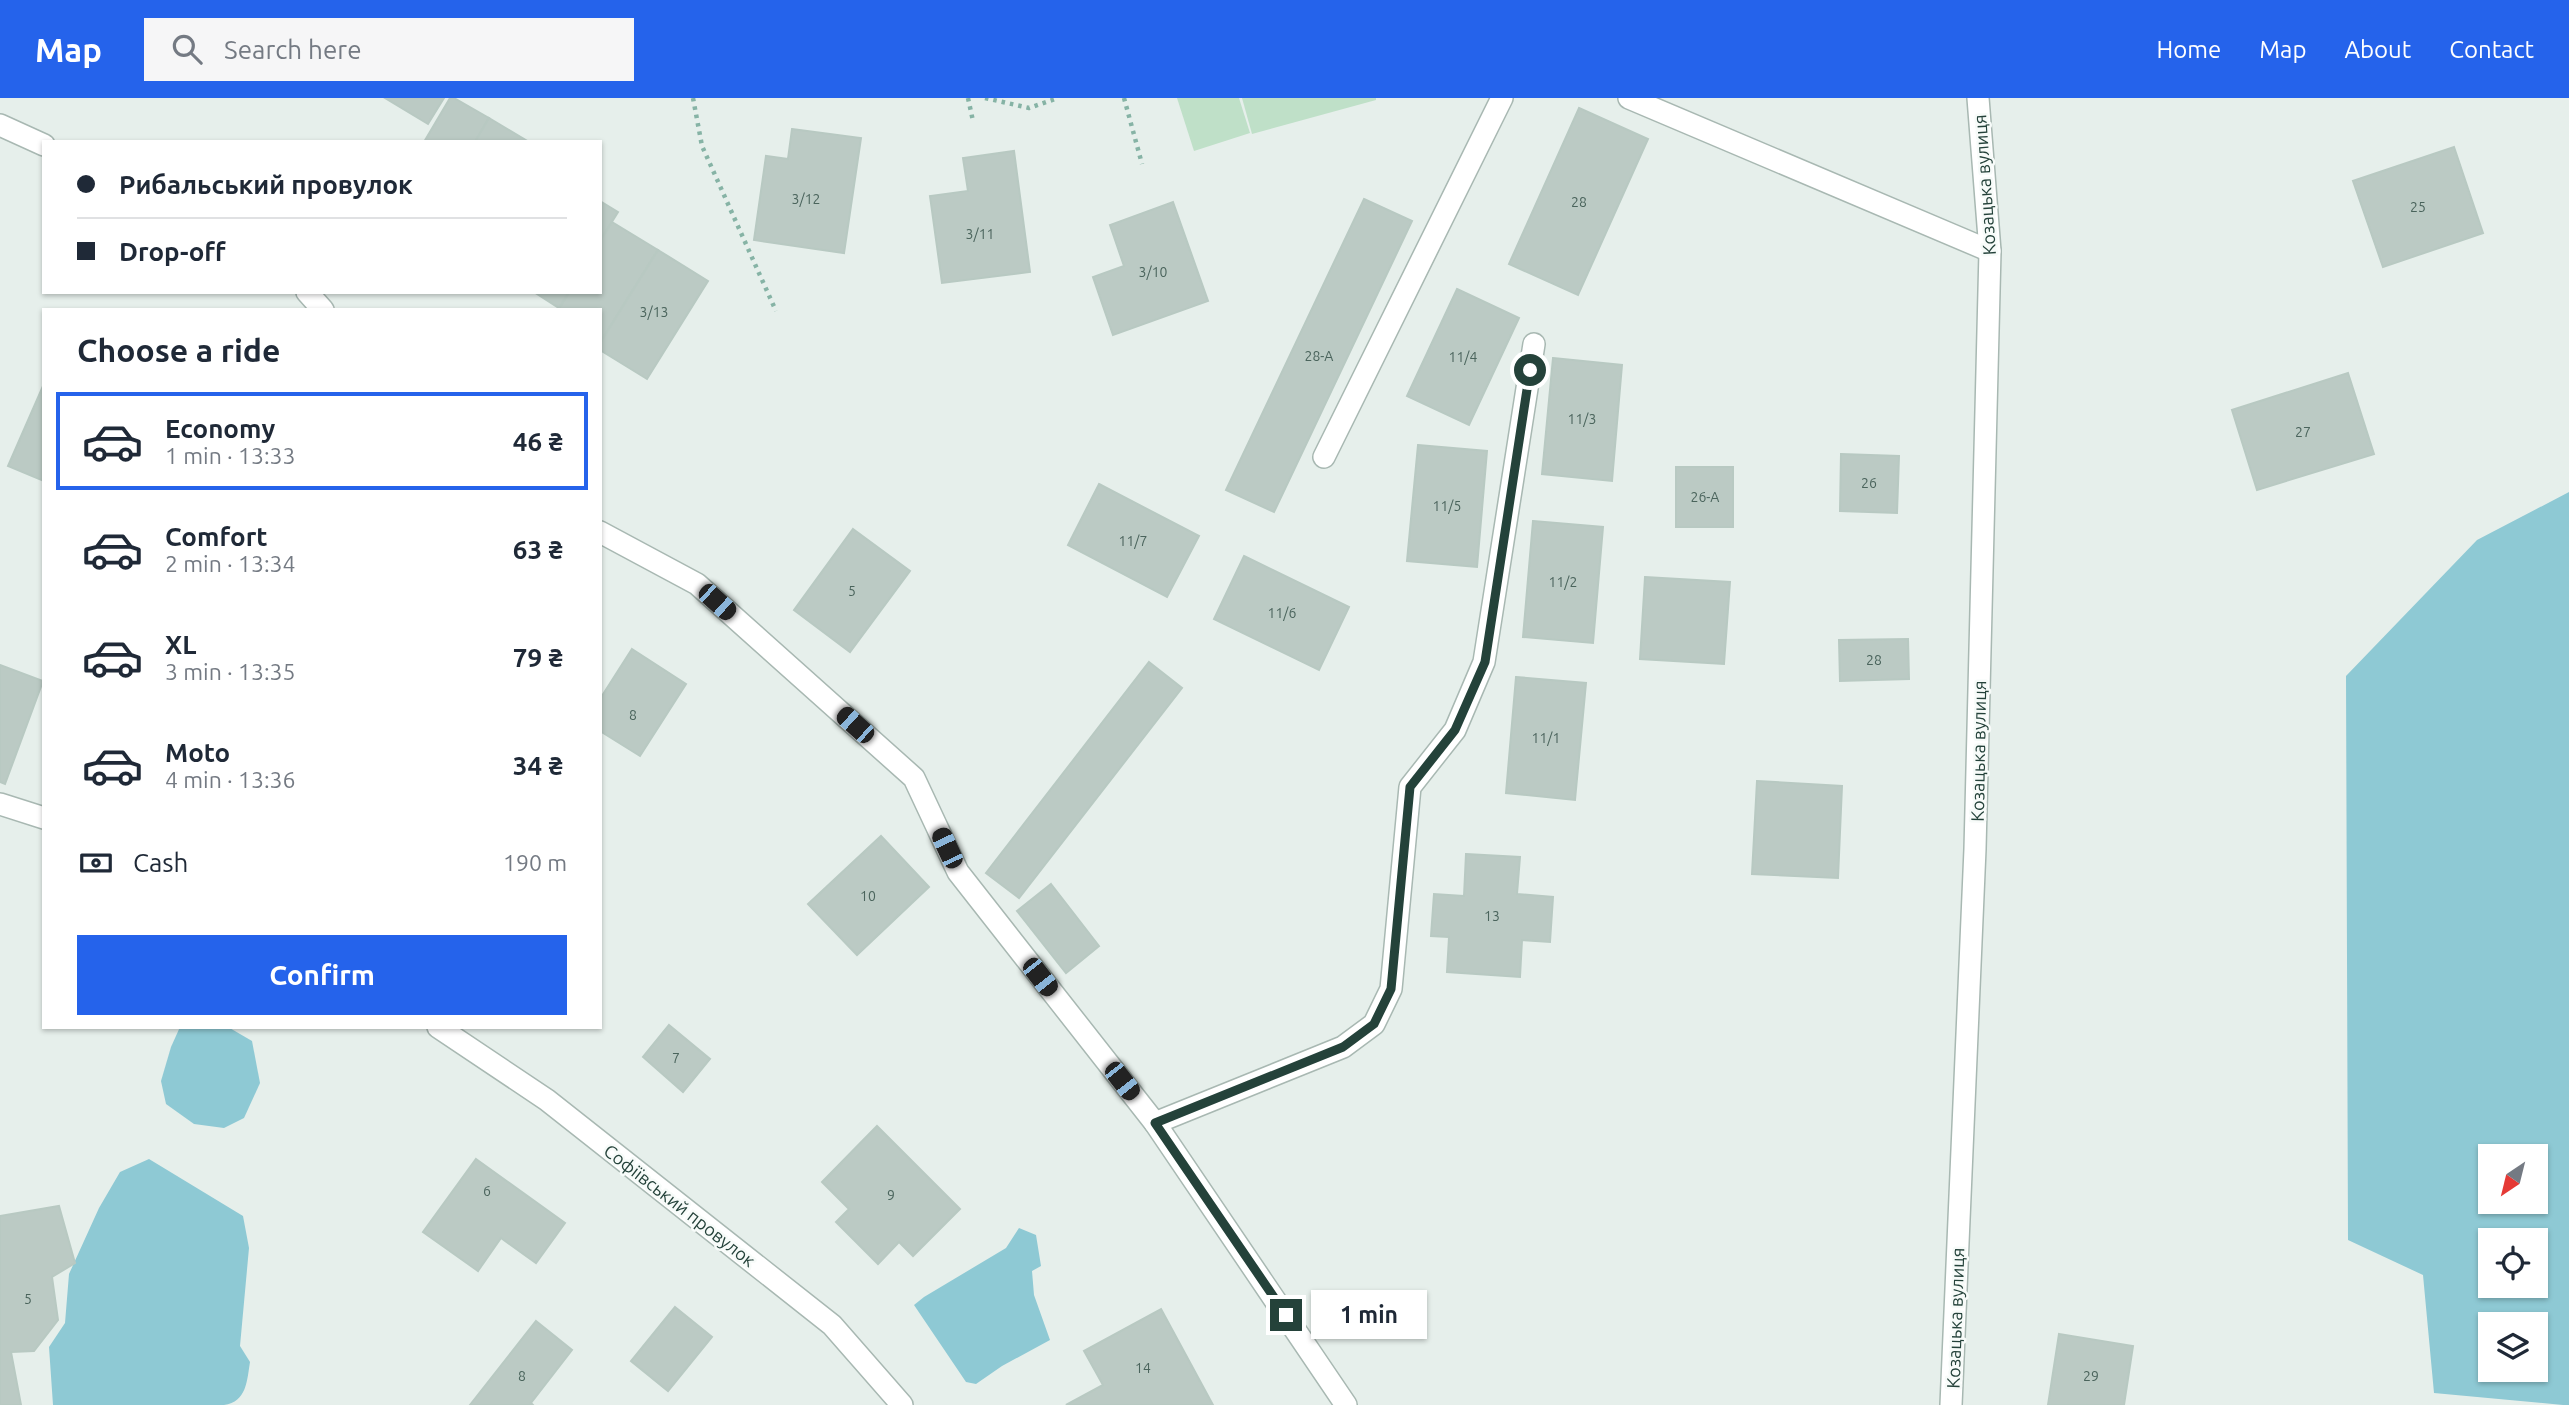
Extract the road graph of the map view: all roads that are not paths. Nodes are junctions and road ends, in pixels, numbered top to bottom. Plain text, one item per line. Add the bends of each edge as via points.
1 (1502, 98) edge
2 (1629, 98) edge
3 (1978, 98) edge
4 (0, 125) edge
5 (42, 144) edge
6 (1990, 251) junction
7 (309, 294) edge
8 (321, 308) edge
9 (1534, 344) dead end
10 (1324, 457) dead end
11 (602, 533) edge
12 (0, 804) edge
13 (42, 817) edge
14 (441, 1029) edge
15 (1155, 1123) junction
16 (902, 1405) edge
17 (1346, 1405) edge
18 (1951, 1405) edge

1 - 10 street
2 - 6 street
3 - 6 street, Козацька вулиця
4 - 5 street
6 - 18 street, Козацька вулиця via 1975,849
7 - 8 street
9 - 15 street via 1485,662 1455,730 1410,787 1391,989 1374,1024 1343,1047
11 - 15 street via 697,584 914,778 958,872
12 - 13 street
14 - 16 street, Софіївський провулок via 547,1100 832,1325
15 - 17 street

